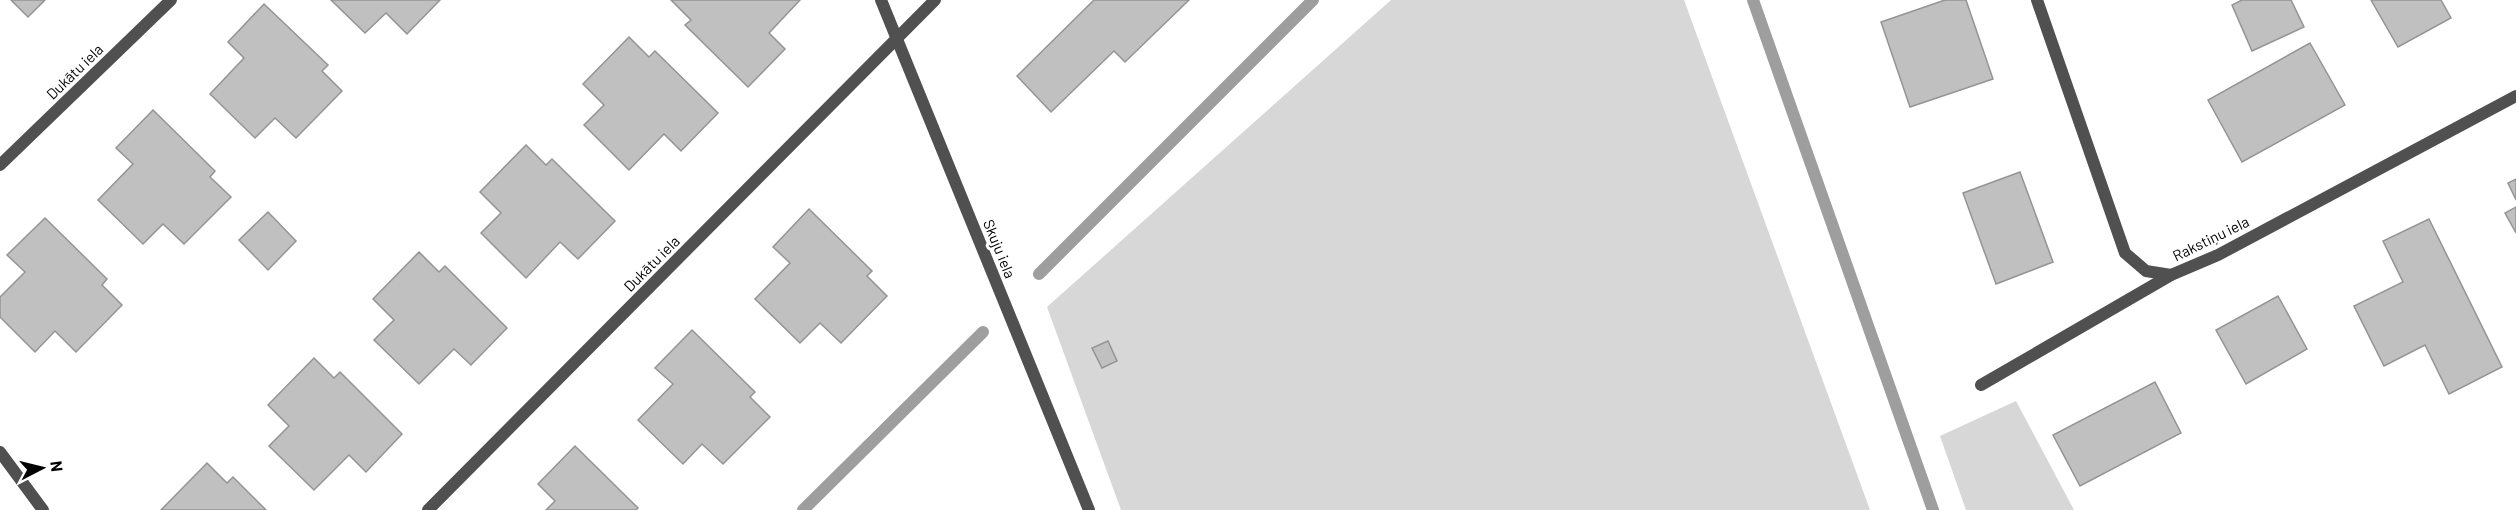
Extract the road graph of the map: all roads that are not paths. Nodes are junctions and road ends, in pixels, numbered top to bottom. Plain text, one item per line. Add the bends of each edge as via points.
1 (171, 0) edge
2 (881, 0) edge
3 (935, 0) edge
4 (2037, 0) edge
5 (897, 39) junction
6 (2516, 96) edge
7 (0, 165) edge
8 (2171, 275) junction
9 (1981, 385) dead end
10 (0, 452) edge
11 (43, 510) edge
12 (428, 510) edge
13 (1089, 510) edge

1 - 7 street, Dukātu iela
2 - 5 street, Skuju iela
3 - 5 street, Dukātu iela
4 - 8 street, Rakstiņu iela via 2125,253 2146,271
5 - 12 street, Dukātu iela
5 - 13 street, Skuju iela
6 - 8 street, Rakstiņu iela via 2218,255
8 - 9 street
10 - 11 street

